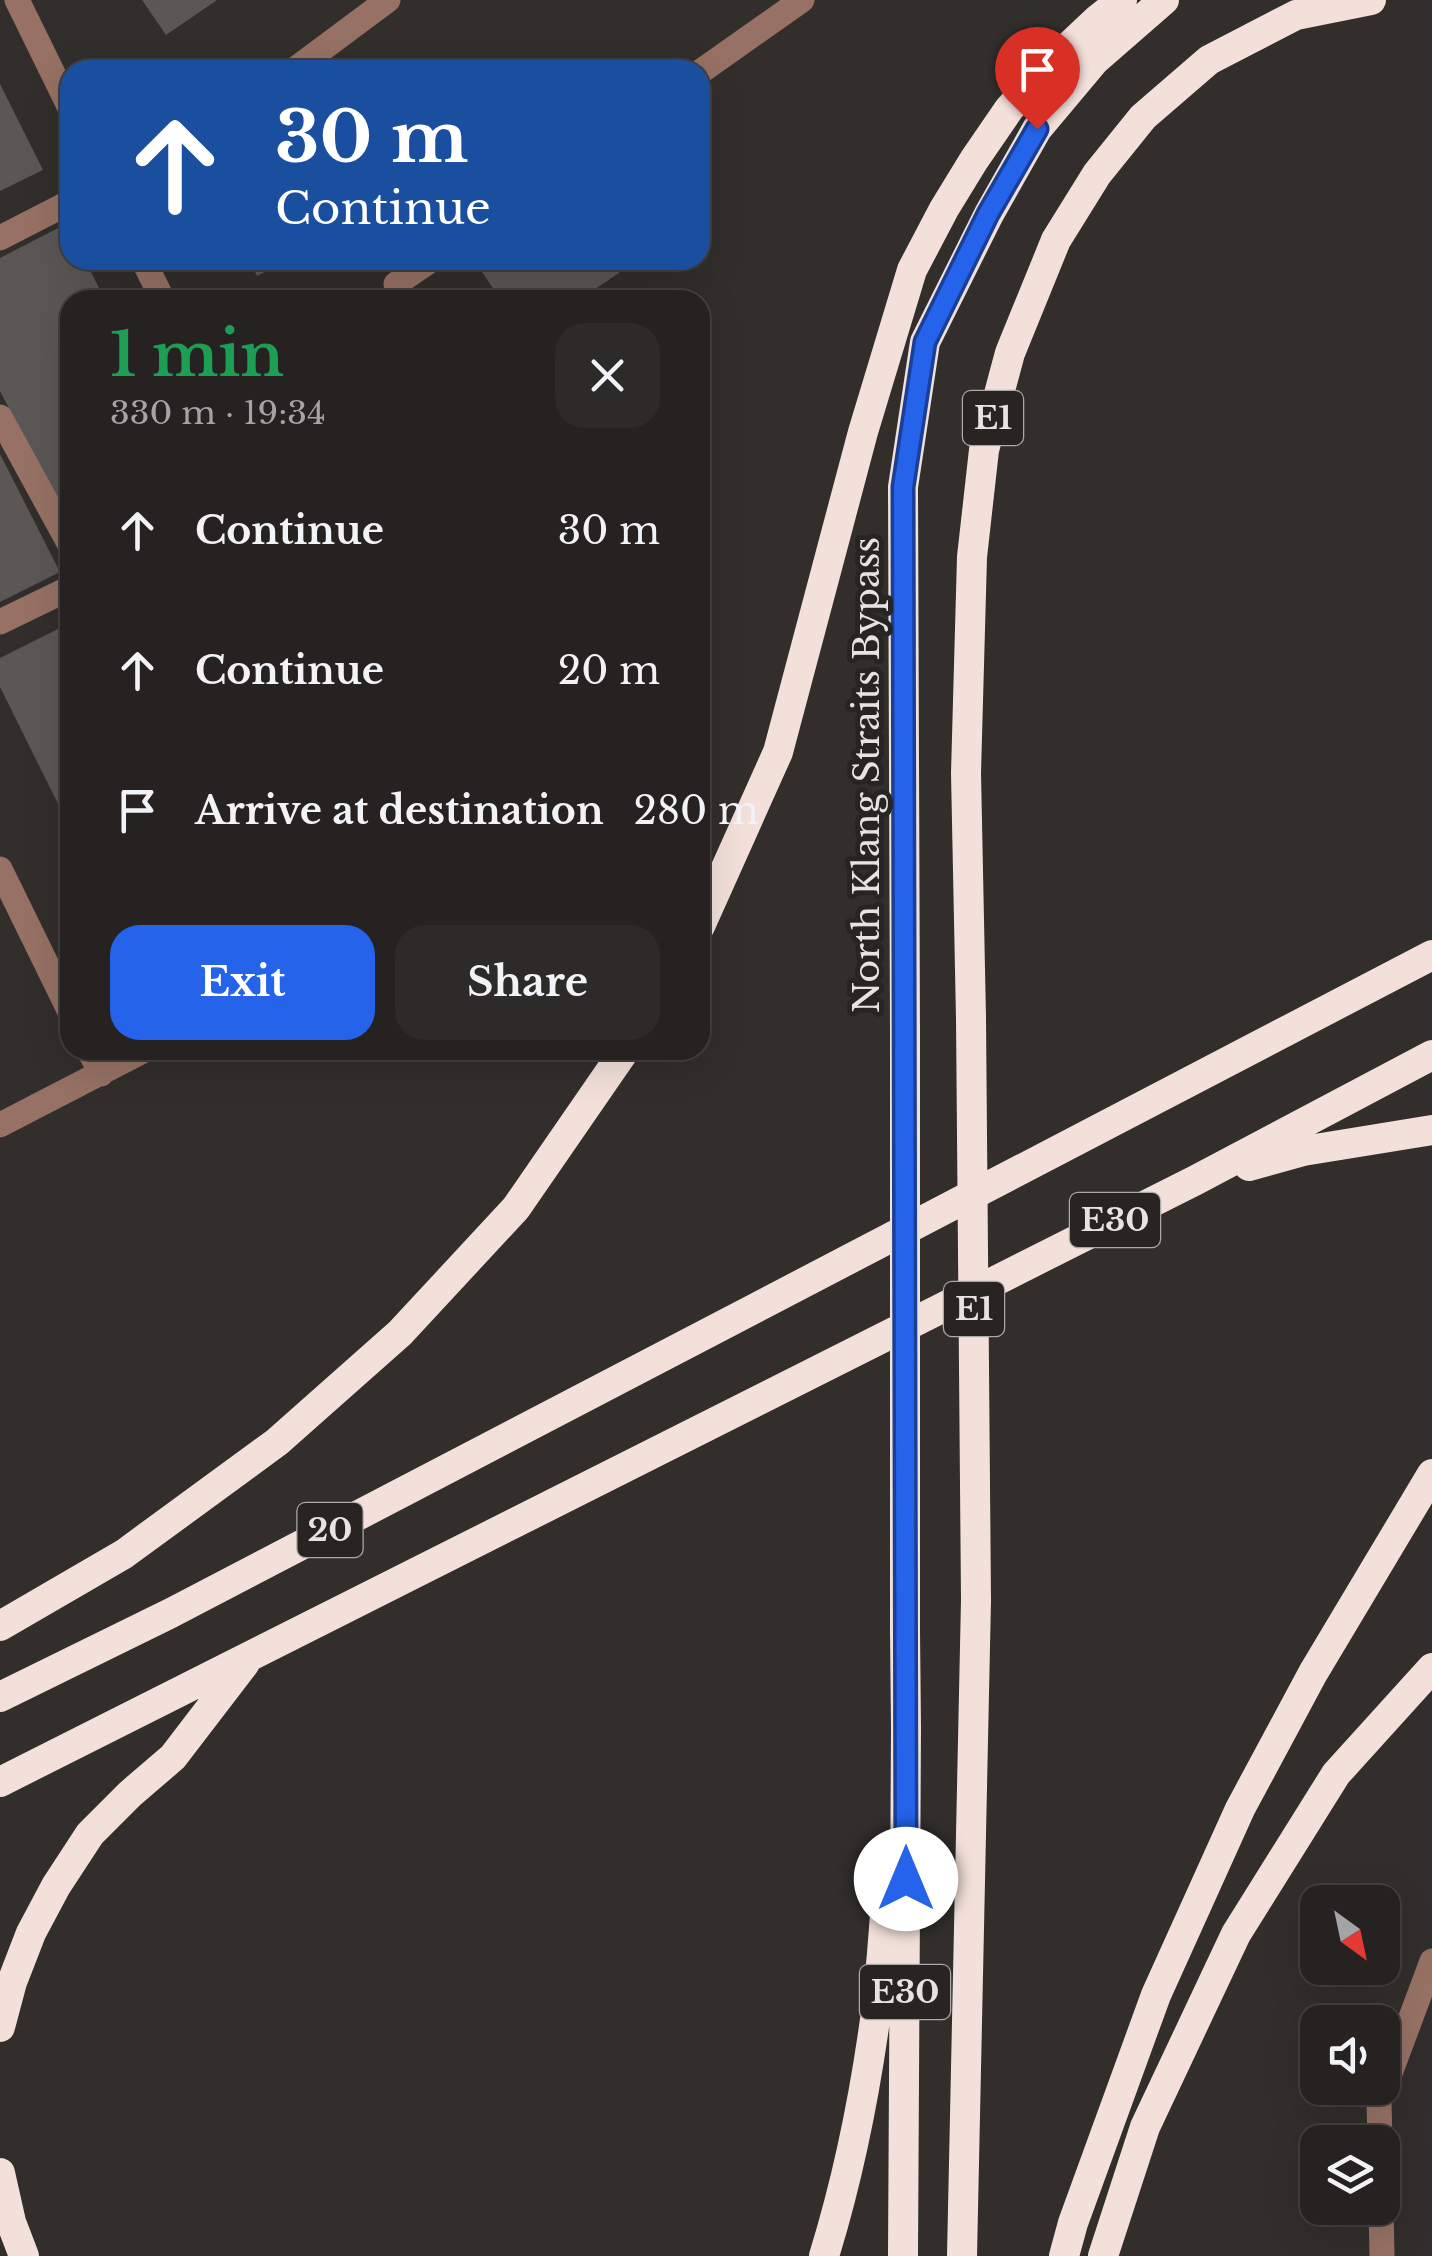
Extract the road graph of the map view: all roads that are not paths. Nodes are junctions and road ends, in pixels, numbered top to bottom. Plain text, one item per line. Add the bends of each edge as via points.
1 (17, 0) edge
2 (388, 0) edge
3 (802, 0) edge
4 (1122, 0) edge
5 (1164, 0) edge
6 (1371, 0) edge
7 (307, 60) edge
8 (710, 65) edge
9 (60, 88) edge
10 (60, 207) edge
11 (0, 238) edge
12 (416, 270) edge
13 (399, 290) edge
14 (0, 417) edge
15 (60, 527) edge
16 (60, 593) edge
17 (0, 622) edge
18 (0, 869) edge
19 (710, 904) edge
20 (1425, 955) edge
21 (60, 992) edge
22 (1432, 1056) edge
23 (94, 1060) edge
24 (127, 1060) edge
25 (617, 1060) edge
26 (100, 1074) junction
27 (0, 1124) edge
28 (1432, 1130) edge
29 (1196, 1180) junction
30 (658, 1357) joint
31 (1432, 1474) edge
32 (0, 1626) edge
33 (250, 1657) junction
34 (1432, 1668) edge
35 (0, 1697) edge
36 (906, 1728) junction
37 (0, 1782) edge
38 (1432, 1961) edge
39 (0, 2026) edge
40 (1380, 2125) edge
41 (0, 2173) edge
42 (1381, 2225) edge
43 (24, 2256) edge
44 (824, 2256) edge
45 (903, 2256) edge
46 (962, 2256) edge
47 (1064, 2256) edge
48 (1103, 2256) edge
49 (1382, 2256) edge

1 - 9 street
2 - 7 street
3 - 8 street
4 - 19 highway via 1010,109 912,270 778,752
5 - 36 highway, North Klang Straits Bypass / E30, bridge via 1094,61 1037,129 965,259 925,342 903,487
6 - 46 highway, E1, bridge via 1296,15 1209,60 1143,117 1056,240 1010,354 984,450 972,557 966,772 976,1600
10 - 11 street
12 - 13 street via 396,284
14 - 15 street
16 - 17 street
18 - 21 street
20 - 30 highway, E30
22 - 29 highway, E30
23 - 26 street
24 - 26 street
25 - 32 highway via 516,1208 400,1333 278,1442 124,1554
26 - 27 street
28 - 29 highway via 1303,1151
29 - 33 highway, E30
30 - 35 highway, 20
31 - 47 highway via 1240,1809 1156,1994
33 - 37 highway
33 - 39 highway via 173,1757 90,1834 32,1933
34 - 48 highway via 1336,1774 1236,1934 1145,2128
36 - 44 highway via 877,2005
36 - 45 highway, E30
38 - 40 street via 1379,2103
41 - 43 highway
42 - 49 street

